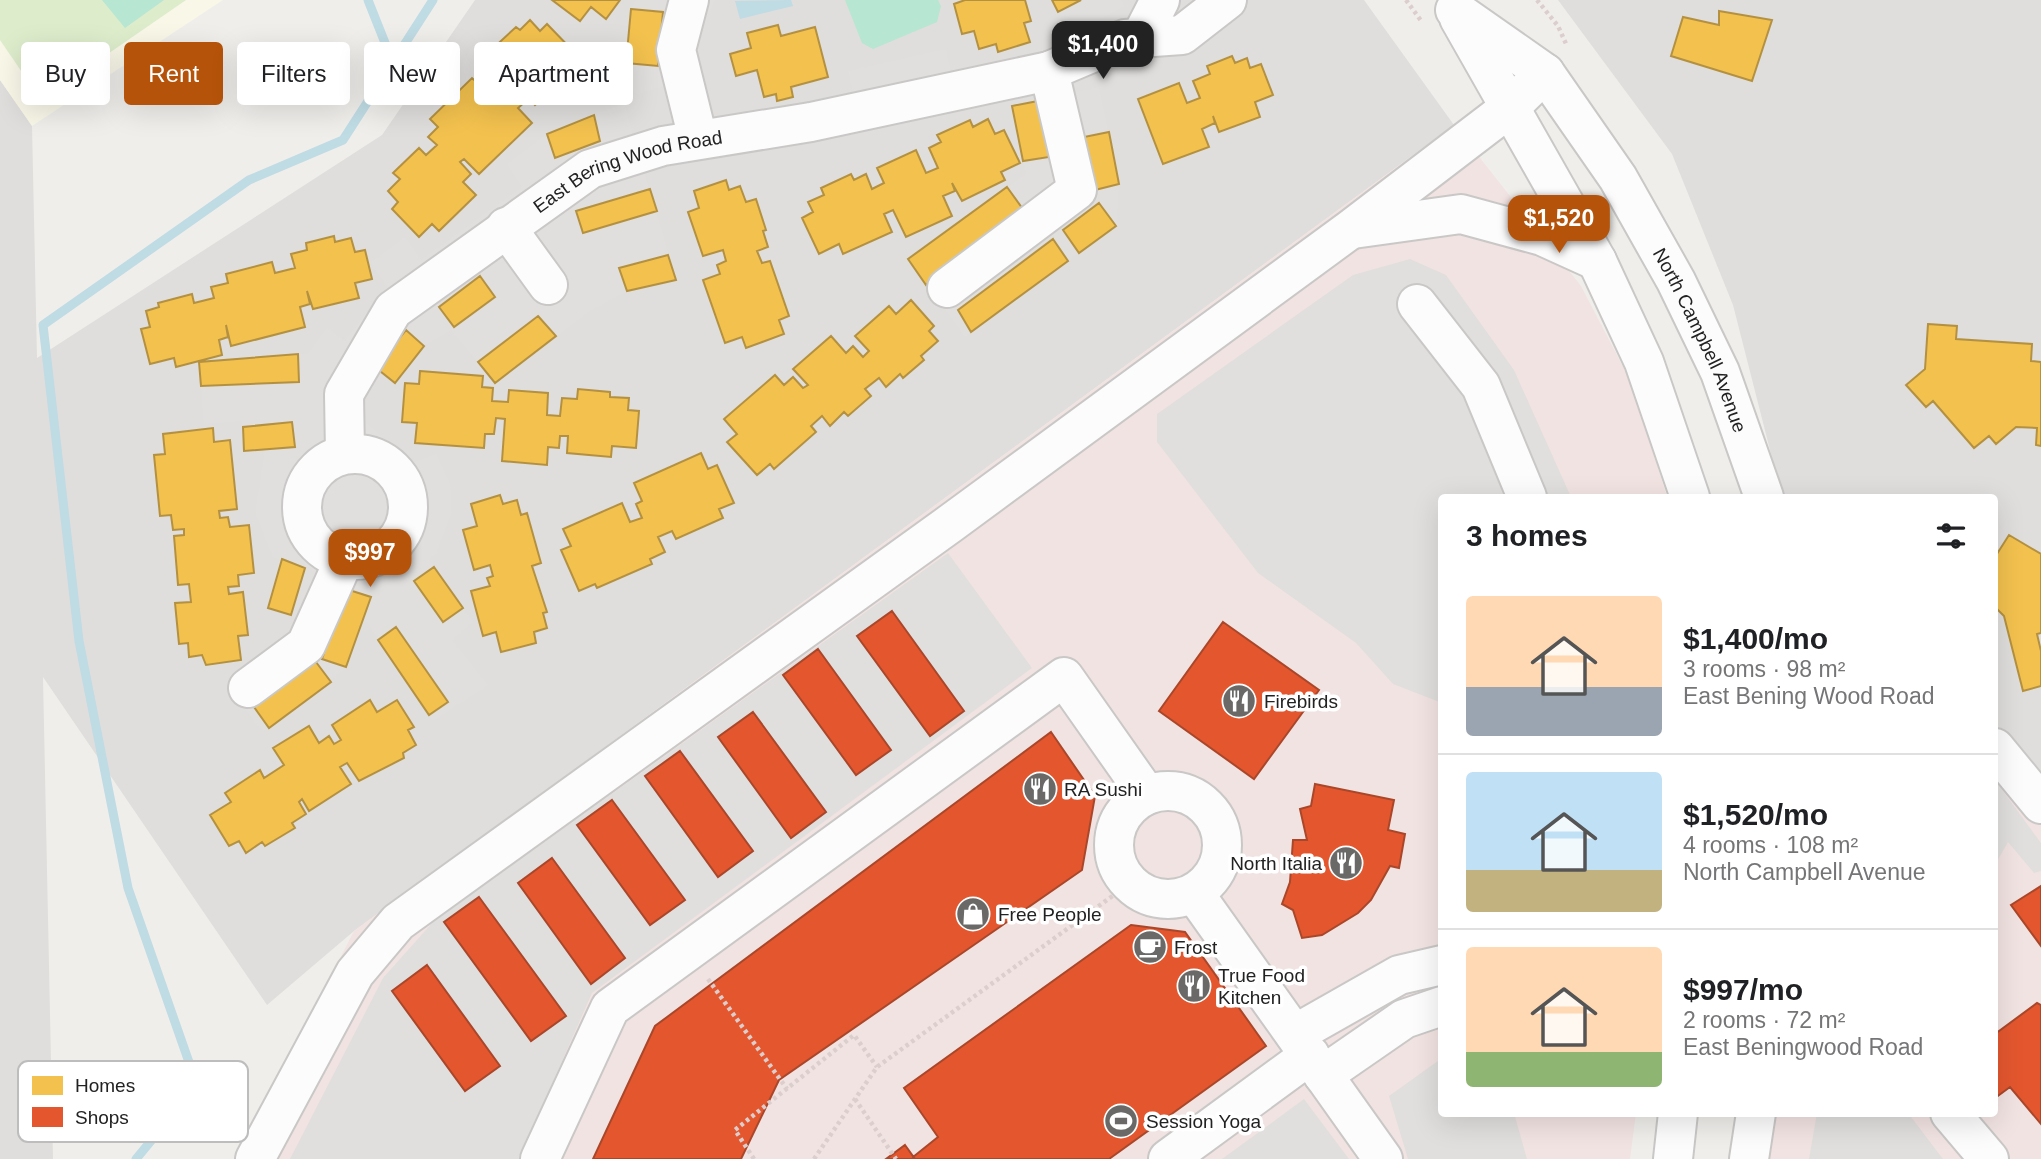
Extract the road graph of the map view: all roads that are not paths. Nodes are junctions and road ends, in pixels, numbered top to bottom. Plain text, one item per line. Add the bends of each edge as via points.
1 (689, 0) edge
2 (1160, 0) edge
3 (1227, 0) edge
4 (1451, 5) edge
5 (1141, 37) junction
6 (1557, 64) junction
7 (1049, 71) junction
8 (1508, 110) junction
9 (698, 139) junction
10 (506, 226) junction
11 (1351, 229) junction
12 (1597, 261) junction
13 (548, 285) dead end
14 (947, 288) dead end
15 (1417, 304) dead end
16 (345, 454) junction
17 (1527, 494) edge
18 (1689, 494) edge
19 (1762, 494) edge
20 (344, 560) junction
21 (248, 688) dead end
22 (1998, 752) edge
23 (1147, 795) junction
24 (2041, 804) edge
25 (1194, 893) junction
26 (1438, 966) edge
27 (1438, 1007) edge
28 (1310, 1055) junction
29 (1678, 1117) edge
30 (1755, 1117) edge
31 (1953, 1131) edge
32 (255, 1159) edge
33 (540, 1159) edge
34 (1168, 1159) edge
35 (1383, 1159) edge
36 (1673, 1159) edge
37 (1749, 1159) edge
38 (1989, 1159) edge

1 - 9 street via 676,50
2 - 5 street
3 - 5 street via 1182,35
4 - 6 street, North Campbell Avenue
4 - 8 street, North Campbell Avenue
5 - 7 street, East Bering Wood Road via 1125,39
6 - 8 street
6 - 19 street, North Campbell Avenue via 1676,281 1720,372
7 - 9 street, East Bering Wood Road via 811,122
7 - 14 street via 1077,190
8 - 11 street
8 - 12 street, North Campbell Avenue
9 - 10 street, East Bering Wood Road via 590,169
10 - 13 street
10 - 16 street, East Bering Wood Road via 393,310 344,394
11 - 12 street via 1461,214 1542,236
11 - 32 street via 398,922 355,973
12 - 18 street, North Campbell Avenue via 1644,362
15 - 17 street via 1481,386
16 - 20 street via 313,472 301,507 313,541
16 - 20 street via 380,459 404,484 409,501 401,535 389,548 374,558
20 - 21 street via 306,645
22 - 24 street
23 - 25 street via 1165,791 1191,797 1212,814 1221,830 1218,866 1209,882
23 - 25 street via 1121,818 1114,852 1119,869 1143,894 1177,899
23 - 33 street via 1064,677 610,1008
25 - 28 street
26 - 28 street via 1399,975
27 - 28 street
28 - 34 street
28 - 35 street
29 - 36 street
30 - 37 street
31 - 38 street

